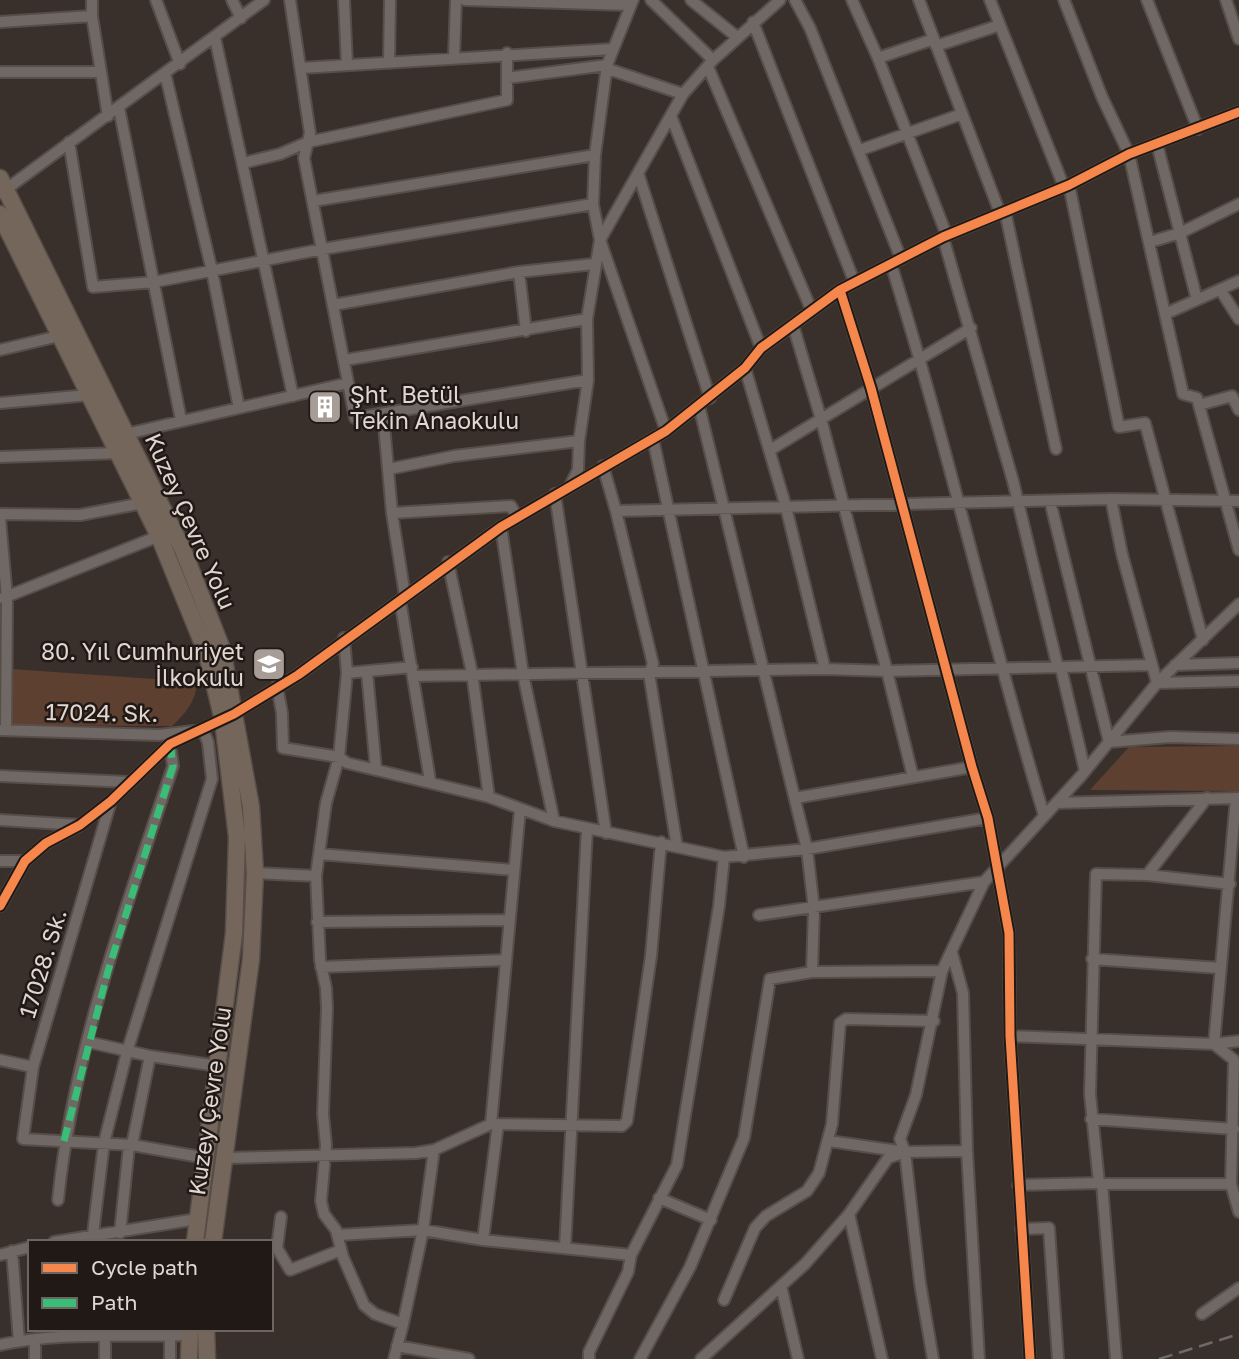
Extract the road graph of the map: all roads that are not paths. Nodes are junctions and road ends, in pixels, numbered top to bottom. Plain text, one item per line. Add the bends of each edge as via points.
1 (92, 0) edge
2 (156, 0) edge
3 (232, 0) edge
4 (264, 0) edge
5 (303, 0) edge
6 (344, 0) edge
7 (390, 0) edge
8 (456, 0) edge
9 (465, 0) edge
10 (651, 0) edge
11 (691, 0) edge
12 (780, 0) edge
13 (795, 0) edge
14 (852, 0) edge
15 (919, 0) edge
16 (990, 0) edge
17 (1064, 0) edge
18 (1147, 0) edge
19 (1226, 0) edge
20 (290, 1) edge
21 (631, 3) edge
22 (92, 16) junction
23 (241, 18) junction
24 (0, 22) edge
25 (753, 22) junction
26 (1000, 25) junction
27 (737, 37) junction
28 (215, 38) junction
29 (1239, 39) edge
30 (935, 42) junction
31 (613, 49) junction
32 (507, 53) junction
33 (454, 57) junction
34 (878, 58) junction
35 (389, 63) junction
36 (711, 63) junction
37 (180, 64) junction
38 (347, 65) junction
39 (608, 67) junction
40 (301, 68) junction
41 (0, 72) edge
42 (100, 72) junction
43 (165, 73) junction
44 (507, 78) junction
45 (683, 94) junction
46 (119, 108) junction
47 (1239, 112) edge
48 (962, 114) junction
49 (108, 116) junction
50 (671, 116) junction
51 (1198, 129) junction
52 (908, 133) junction
53 (69, 142) junction
54 (309, 142) junction
55 (1157, 144) junction
56 (860, 150) junction
57 (1129, 154) junction
58 (595, 155) junction
59 (243, 163) junction
60 (638, 173) junction
61 (1066, 186) junction
62 (1, 187) edge
63 (313, 201) junction
64 (593, 204) junction
65 (1239, 204) edge
66 (1002, 212) junction
67 (0, 214) edge
68 (1180, 233) junction
69 (945, 237) junction
70 (600, 240) junction
71 (1150, 242) junction
72 (323, 249) junction
73 (266, 261) junction
74 (896, 261) junction
75 (594, 264) junction
76 (212, 271) junction
77 (519, 272) junction
78 (854, 281) junction
79 (1239, 281) edge
80 (154, 282) junction
81 (839, 290) junction
82 (1221, 291) junction
83 (1197, 300) junction
84 (333, 305) junction
85 (811, 309) junction
86 (1165, 314) junction
87 (587, 319) junction
88 (1239, 319) edge
89 (793, 324) junction
90 (971, 328) junction
91 (526, 331) junction
92 (59, 336) junction
93 (761, 348) junction
94 (0, 350) edge
95 (345, 360) junction
96 (921, 360) junction
97 (746, 368) junction
98 (588, 380) junction
99 (348, 383) junction
100 (871, 388) junction
101 (89, 395) junction
102 (293, 396) junction
103 (710, 398) junction
104 (0, 403) edge
105 (1199, 405) junction
106 (699, 406) junction
107 (239, 408) junction
108 (1239, 410) edge
109 (383, 414) junction
110 (181, 419) junction
111 (821, 419) junction
112 (666, 431) junction
113 (126, 434) junction
114 (653, 439) junction
115 (579, 441) junction
116 (1056, 449) dead end
117 (770, 450) junction
118 (119, 453) junction
119 (0, 457) edge
120 (603, 466) junction
121 (389, 469) junction
122 (571, 484) junction
123 (555, 494) junction
124 (1111, 499) junction
125 (1050, 501) junction
126 (1239, 501) edge
127 (1018, 502) junction
128 (1167, 502) junction
129 (1223, 502) junction
130 (143, 503) junction
131 (901, 504) junction
132 (958, 504) junction
133 (844, 506) junction
134 (786, 507) junction
135 (725, 508) junction
136 (667, 509) junction
137 (616, 511) junction
138 (392, 513) junction
139 (0, 514) edge
140 (517, 517) junction
141 (0, 519) edge
142 (501, 527) junction
143 (159, 536) junction
144 (1, 540) edge
145 (1239, 550) edge
146 (448, 562) junction
147 (3, 598) edge
148 (403, 598) junction
149 (1238, 606) edge
150 (344, 638) junction
151 (1203, 640) junction
152 (1239, 663) edge
153 (1152, 665) junction
154 (1175, 665) junction
155 (1003, 667) junction
156 (3, 668) edge
157 (1060, 668) junction
158 (1093, 668) junction
159 (825, 669) junction
160 (947, 670) junction
161 (887, 671) junction
162 (367, 672) junction
163 (413, 672) junction
164 (705, 672) junction
165 (763, 672) junction
166 (346, 673) junction
167 (472, 673) junction
168 (583, 673) junction
169 (649, 673) junction
170 (523, 674) junction
171 (1239, 681) edge
172 (1157, 683) junction
173 (277, 686) junction
174 (228, 717) junction
175 (3, 730) edge
176 (202, 730) junction
177 (1239, 739) edge
178 (1109, 742) junction
179 (170, 744) junction
180 (339, 757) junction
181 (972, 767) junction
182 (376, 770) junction
183 (1085, 771) junction
184 (0, 776) edge
185 (913, 777) junction
186 (430, 780) junction
187 (128, 782) junction
188 (489, 797) junction
189 (795, 798) junction
190 (1207, 798) junction
191 (1238, 798) edge
192 (111, 801) junction
193 (1056, 803) junction
194 (520, 809) junction
195 (1044, 815) junction
196 (988, 818) junction
197 (0, 820) edge
198 (554, 821) junction
199 (80, 825) junction
200 (587, 829) junction
201 (606, 832) junction
202 (661, 842) junction
203 (677, 847) junction
204 (807, 849) junction
205 (319, 854) junction
206 (724, 857) junction
207 (744, 857) junction
208 (0, 861) edge
209 (24, 861) junction
210 (512, 870) junction
211 (999, 870) junction
212 (255, 873) junction
213 (1147, 875) junction
214 (316, 876) junction
215 (984, 882) junction
216 (1230, 884) junction
217 (1234, 899) edge
218 (0, 906) edge
219 (814, 909) junction
220 (758, 915) dead end
221 (509, 920) junction
222 (317, 922) junction
223 (952, 953) junction
224 (1092, 959) junction
225 (505, 960) junction
226 (321, 967) junction
227 (1220, 968) junction
228 (942, 971) junction
229 (812, 972) junction
230 (934, 1021) junction
231 (1010, 1037) junction
232 (1091, 1041) junction
233 (1239, 1041) edge
234 (88, 1042) junction
235 (1214, 1044) junction
236 (127, 1052) junction
237 (150, 1056) junction
238 (0, 1060) edge
239 (1236, 1060) edge
240 (218, 1066) junction
241 (33, 1067) junction
242 (1091, 1119) junction
243 (494, 1124) junction
244 (573, 1125) junction
245 (1234, 1129) junction
246 (64, 1141) junction
247 (829, 1141) junction
248 (104, 1143) junction
249 (130, 1145) junction
250 (434, 1150) junction
251 (967, 1151) junction
252 (905, 1152) junction
253 (325, 1156) junction
254 (206, 1158) junction
255 (225, 1158) junction
256 (1101, 1184) junction
257 (1231, 1184) junction
258 (1018, 1185) junction
259 (659, 1198) junction
260 (58, 1200) dead end
261 (1239, 1212) edge
262 (849, 1214) junction
263 (281, 1217) dead end
264 (197, 1219) junction
265 (711, 1220) junction
266 (1021, 1229) junction
267 (423, 1230) junction
268 (93, 1234) junction
269 (338, 1235) junction
270 (112, 1236) edge
271 (65, 1240) edge
272 (195, 1240) edge
273 (213, 1240) edge
274 (483, 1240) junction
275 (28, 1247) edge
276 (565, 1248) junction
277 (341, 1250) junction
278 (12, 1251) junction
279 (0, 1255) edge
280 (631, 1255) junction
281 (781, 1286) junction
282 (1239, 1288) edge
283 (723, 1300) dead end
284 (1202, 1314) dead end
285 (403, 1324) junction
286 (206, 1331) edge
287 (189, 1332) edge
288 (66, 1333) edge
289 (111, 1333) edge
290 (170, 1336) junction
291 (19, 1341) junction
292 (35, 1341) junction
293 (0, 1345) edge
294 (397, 1346) junction
295 (1116, 1358) edge
296 (34, 1359) edge
297 (105, 1359) edge
298 (170, 1359) edge
299 (189, 1359) edge
300 (208, 1359) edge
301 (394, 1359) edge
302 (469, 1359) edge
303 (589, 1359) edge
304 (639, 1359) edge
305 (701, 1359) edge
306 (798, 1359) edge
307 (881, 1359) edge
308 (933, 1359) edge
309 (978, 1359) edge
310 (1030, 1359) edge
311 (1058, 1359) edge

1 - 22 street
2 - 37 street
3 - 23 street
4 - 23 street
5 - 20 street
6 - 38 street
7 - 35 street
8 - 33 street
9 - 21 street
10 - 36 street
11 - 27 street
12 - 25 street
13 - 56 street
14 - 34 street
15 - 30 street
16 - 26 street
17 - 57 street
18 - 51 street
19 - 29 street
20 - 40 street
21 - 31 street
22 - 24 street
22 - 42 street
23 - 28 street
25 - 27 street
25 - 78 street
26 - 30 street
26 - 61 street
27 - 36 street
28 - 37 street
28 - 59 street
30 - 34 street
30 - 48 street
31 - 32 street
31 - 39 street
32 - 33 street
32 - 44 street
33 - 35 street
34 - 52 street
35 - 38 street
36 - 45 street
36 - 85 street
37 - 43 street
38 - 40 street
39 - 44 street
39 - 45 street
39 - 58 street
40 - 54 street
41 - 42 street
42 - 49 street
43 - 46 street
43 - 76 street
44 - 54 street via 507,100
45 - 50 street
46 - 49 street
46 - 80 street
47 - 51 street
48 - 52 street
48 - 66 street
49 - 53 street
50 - 60 street
50 - 93 street
51 - 55 street
52 - 56 street
52 - 69 street
53 - 62 street
53 - 80 street via 93,287
54 - 59 street
54 - 63 street via 304,158
55 - 57 street
55 - 68 street
56 - 74 street
57 - 61 street
57 - 71 street
58 - 63 street
58 - 64 street
59 - 73 street
60 - 70 street
60 - 103 street
61 - 66 street
61 - 128 street via 1119,427 1145,423
62 - 113 highway, Kuzey Çevre Yolu
63 - 72 street
64 - 70 street
64 - 72 street
65 - 68 street
66 - 69 street
66 - 116 street
67 - 92 highway, Kuzey Çevre Yolu
68 - 71 street
68 - 83 street
69 - 74 street
69 - 90 street
70 - 75 street
70 - 112 street
71 - 86 street
72 - 73 street
72 - 84 street
73 - 76 street
73 - 102 street
74 - 78 street
74 - 96 street
75 - 77 street
75 - 87 street
76 - 80 street
76 - 107 street
77 - 84 street
77 - 91 street
78 - 81 street
79 - 82 street
80 - 110 street
81 - 85 street
81 - 100 street
82 - 83 street
82 - 88 street
83 - 86 street
84 - 95 street
85 - 89 street
86 - 105 street via 1183,394 1197,398
87 - 91 street
87 - 98 street
89 - 93 street
89 - 111 street
90 - 96 street
90 - 127 street
91 - 95 street
92 - 94 street
92 - 101 highway, Kuzey Çevre Yolu
93 - 97 street
95 - 99 street
96 - 100 street
96 - 132 street
97 - 103 street
97 - 117 street
98 - 109 street
98 - 115 street
99 - 102 street
99 - 109 street via 355,418
100 - 111 street
100 - 131 street
101 - 104 street
101 - 118 highway, Kuzey Çevre Yolu
102 - 107 street
103 - 106 street
105 - 108 street via 1232,396
105 - 129 street
106 - 112 street
106 - 135 street
107 - 110 street
109 - 121 street
110 - 113 street
111 - 117 street
111 - 133 street
112 - 114 street
113 - 174 highway, Kuzey Çevre Yolu via 183,550 222,649
114 - 120 street
114 - 136 street
115 - 121 street
115 - 122 street via 578,470
117 - 134 street
118 - 119 street
118 - 130 highway, Kuzey Çevre Yolu
120 - 122 street
120 - 137 street
121 - 138 street
122 - 123 street
123 - 140 street
123 - 168 street
124 - 125 street
124 - 128 street
124 - 153 street
125 - 127 street
125 - 158 street
126 - 129 street
127 - 132 street
127 - 157 street
128 - 129 street
128 - 151 street
129 - 145 street
130 - 139 street via 80,515
130 - 143 highway, Kuzey Çevre Yolu
131 - 132 street
131 - 133 street
131 - 160 street
132 - 155 street
133 - 134 street
133 - 161 street
134 - 135 street
134 - 159 street
135 - 136 street
135 - 165 street
136 - 137 street
136 - 164 street
137 - 169 street via 653,664
138 - 140 street via 511,506
138 - 148 street
140 - 142 street
141 - 144 street
142 - 146 street
142 - 170 street
143 - 147 street
143 - 174 highway, Kuzey Çevre Yolu
144 - 147 street
146 - 148 street
146 - 167 street
147 - 156 street
148 - 150 street
148 - 163 street
149 - 151 street
150 - 166 street
150 - 173 street
151 - 154 street
152 - 154 street
153 - 158 street
153 - 172 street
154 - 172 street
155 - 157 street
155 - 160 street
155 - 195 street
156 - 175 street
157 - 158 street
157 - 183 street
158 - 178 street
159 - 161 street
159 - 165 street
160 - 161 street
160 - 181 street
161 - 185 street
162 - 163 street
162 - 166 street
162 - 182 street
163 - 167 street
163 - 186 street
164 - 165 street
164 - 169 street
164 - 207 street
165 - 189 street
166 - 180 street
167 - 170 street
167 - 188 street
168 - 169 street
168 - 170 street
168 - 201 street
169 - 203 street
170 - 198 street
171 - 172 street
172 - 178 street
173 - 174 street
173 - 180 street via 283,748
174 - 176 street
174 - 212 highway, Kuzey Çevre Yolu via 251,807
174 - 240 highway, Kuzey Çevre Yolu via 237,837 234,933
175 - 176 street, 17024. Sk. via 159,735
176 - 179 street
176 - 236 street via 212,779
177 - 178 street via 1170,737
178 - 183 street
179 - 187 street
179 - 234 street via 173,766
180 - 182 street
180 - 205 street
181 - 185 street
181 - 196 street
182 - 186 street
183 - 193 street
184 - 187 street
185 - 189 street
186 - 188 street
187 - 192 street
188 - 194 street
189 - 204 street
190 - 191 street
190 - 193 street
190 - 213 street
191 - 216 street
192 - 199 street
192 - 241 street, 17028. Sk.
193 - 195 street
194 - 198 street
194 - 210 street
195 - 211 street
196 - 204 street
196 - 211 street
197 - 199 street
198 - 200 street
199 - 209 street
200 - 201 street
200 - 244 street
201 - 202 street
202 - 203 street
202 - 244 street via 651,956 627,1121 622,1126
203 - 206 street
204 - 207 street
204 - 219 street
205 - 210 street
205 - 214 street
206 - 207 street
206 - 259 street via 677,1165
208 - 209 street
209 - 218 street
210 - 221 street
211 - 215 street
211 - 231 street via 1009,933
212 - 214 street
212 - 255 highway, Kuzey Çevre Yolu via 251,959
213 - 216 street
213 - 224 street via 1096,874
214 - 222 street
215 - 219 street
215 - 223 street
216 - 217 street
217 - 227 street
219 - 220 street
219 - 229 street
221 - 222 street
221 - 225 street
222 - 226 street
223 - 228 street
223 - 251 street via 963,993
224 - 227 street
224 - 232 street
225 - 226 street
225 - 243 street
226 - 253 street via 327,1008
227 - 235 street
228 - 229 street
228 - 230 street
229 - 265 street via 769,979 744,1138
230 - 247 street via 846,1019 840,1023
230 - 252 street via 900,1139
231 - 232 street
231 - 258 street
232 - 235 street
232 - 242 street
233 - 235 street
234 - 236 street
234 - 246 street
235 - 239 street
236 - 237 street
236 - 248 street
237 - 240 street
237 - 249 street
238 - 241 street
239 - 245 street
240 - 254 highway, Kuzey Çevre Yolu
241 - 246 street, 17028. Sk. via 23,1139
242 - 245 street
242 - 256 street
243 - 244 street
243 - 250 street
243 - 274 street
244 - 276 street
245 - 257 street
246 - 248 street
246 - 260 street
247 - 252 street
247 - 283 street via 814,1185 755,1228
248 - 249 street
248 - 268 street
249 - 254 street
249 - 270 street
250 - 253 street
250 - 267 street
251 - 252 street
251 - 309 street
252 - 262 street via 888,1158
252 - 308 street
253 - 255 street
253 - 269 street via 321,1201
254 - 264 highway, Kuzey Çevre Yolu
255 - 273 highway, Kuzey Çevre Yolu
256 - 257 street
256 - 258 street
256 - 295 street
257 - 261 street
258 - 266 street
259 - 265 street
259 - 280 street
262 - 281 street
262 - 307 street
263 - 277 street via 277,1248 290,1270
264 - 270 street
264 - 272 highway, Kuzey Çevre Yolu
265 - 304 street
266 - 310 street
266 - 311 street via 1049,1228
267 - 269 street
267 - 274 street
267 - 285 street
268 - 270 street
268 - 271 street
269 - 277 street
274 - 276 street
275 - 278 street
276 - 280 street
277 - 285 street via 364,1305 374,1314
278 - 279 street
278 - 291 street
280 - 303 street via 628,1272
281 - 305 street
281 - 306 street
282 - 284 street
285 - 294 street
286 - 300 highway
287 - 290 street
287 - 299 highway
288 - 289 street
288 - 292 street
289 - 290 street
289 - 297 street
290 - 298 street
291 - 292 street
291 - 293 street
292 - 296 street
294 - 301 street
294 - 302 street

